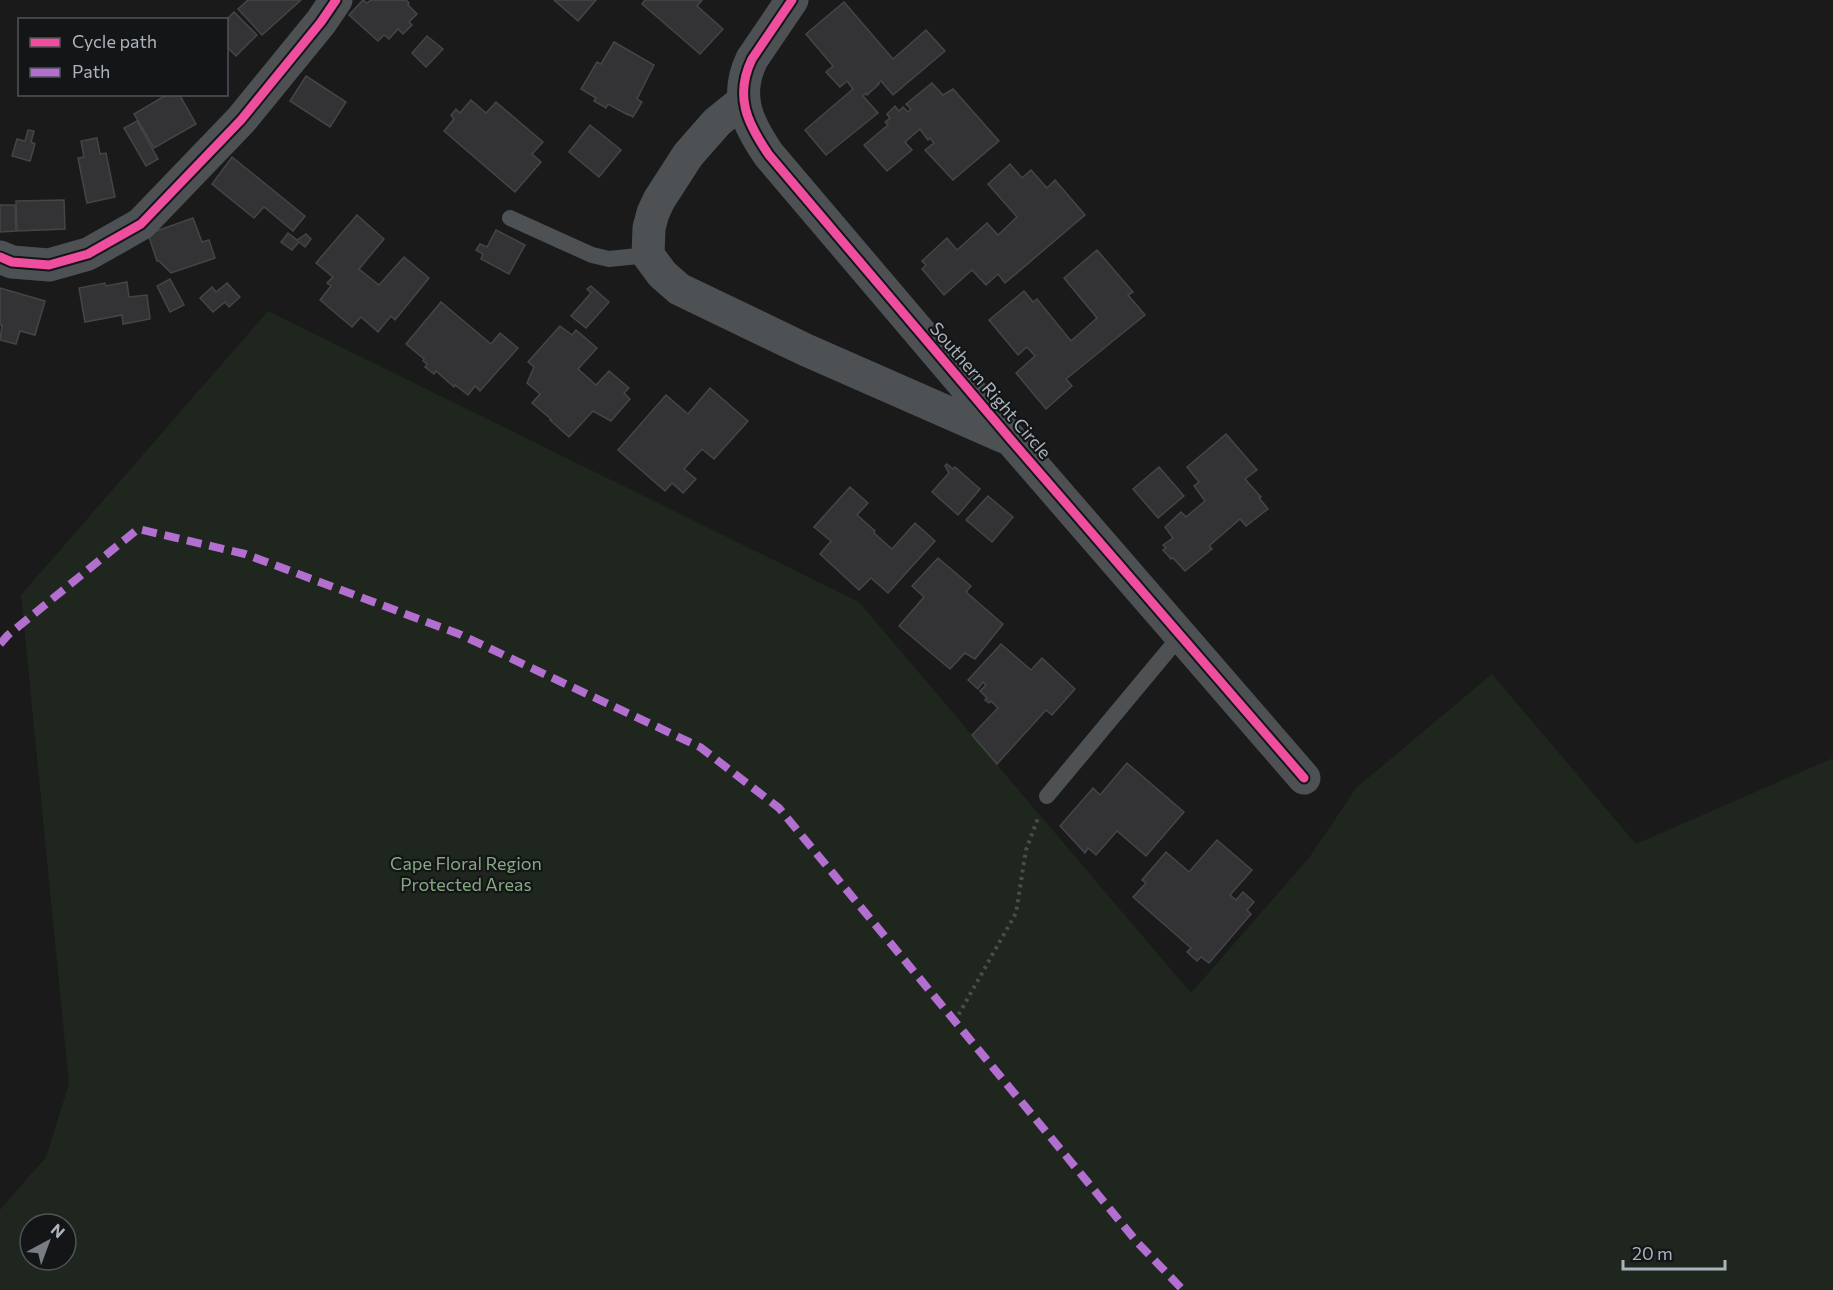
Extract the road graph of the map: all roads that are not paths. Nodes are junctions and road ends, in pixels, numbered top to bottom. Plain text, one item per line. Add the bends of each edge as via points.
1 (336, 0) edge
2 (792, 0) edge
3 (743, 101) junction
4 (510, 218) dead end
5 (648, 255) junction
6 (0, 257) edge
7 (1012, 441) junction
8 (1180, 635) junction
9 (1304, 778) dead end
10 (1047, 796) road end

1 - 6 street via 241,120 141,224 88,254 49,265 12,262
2 - 3 street, Southern Right Circle via 747,69
3 - 5 street via 705,134 658,200 648,228
3 - 7 street, Southern Right Circle via 756,137 769,155
4 - 5 lane via 592,255
5 - 7 street, Southern Right Circle via 679,289
7 - 8 street, Southern Right Circle
8 - 9 street, Southern Right Circle
8 - 10 lane

